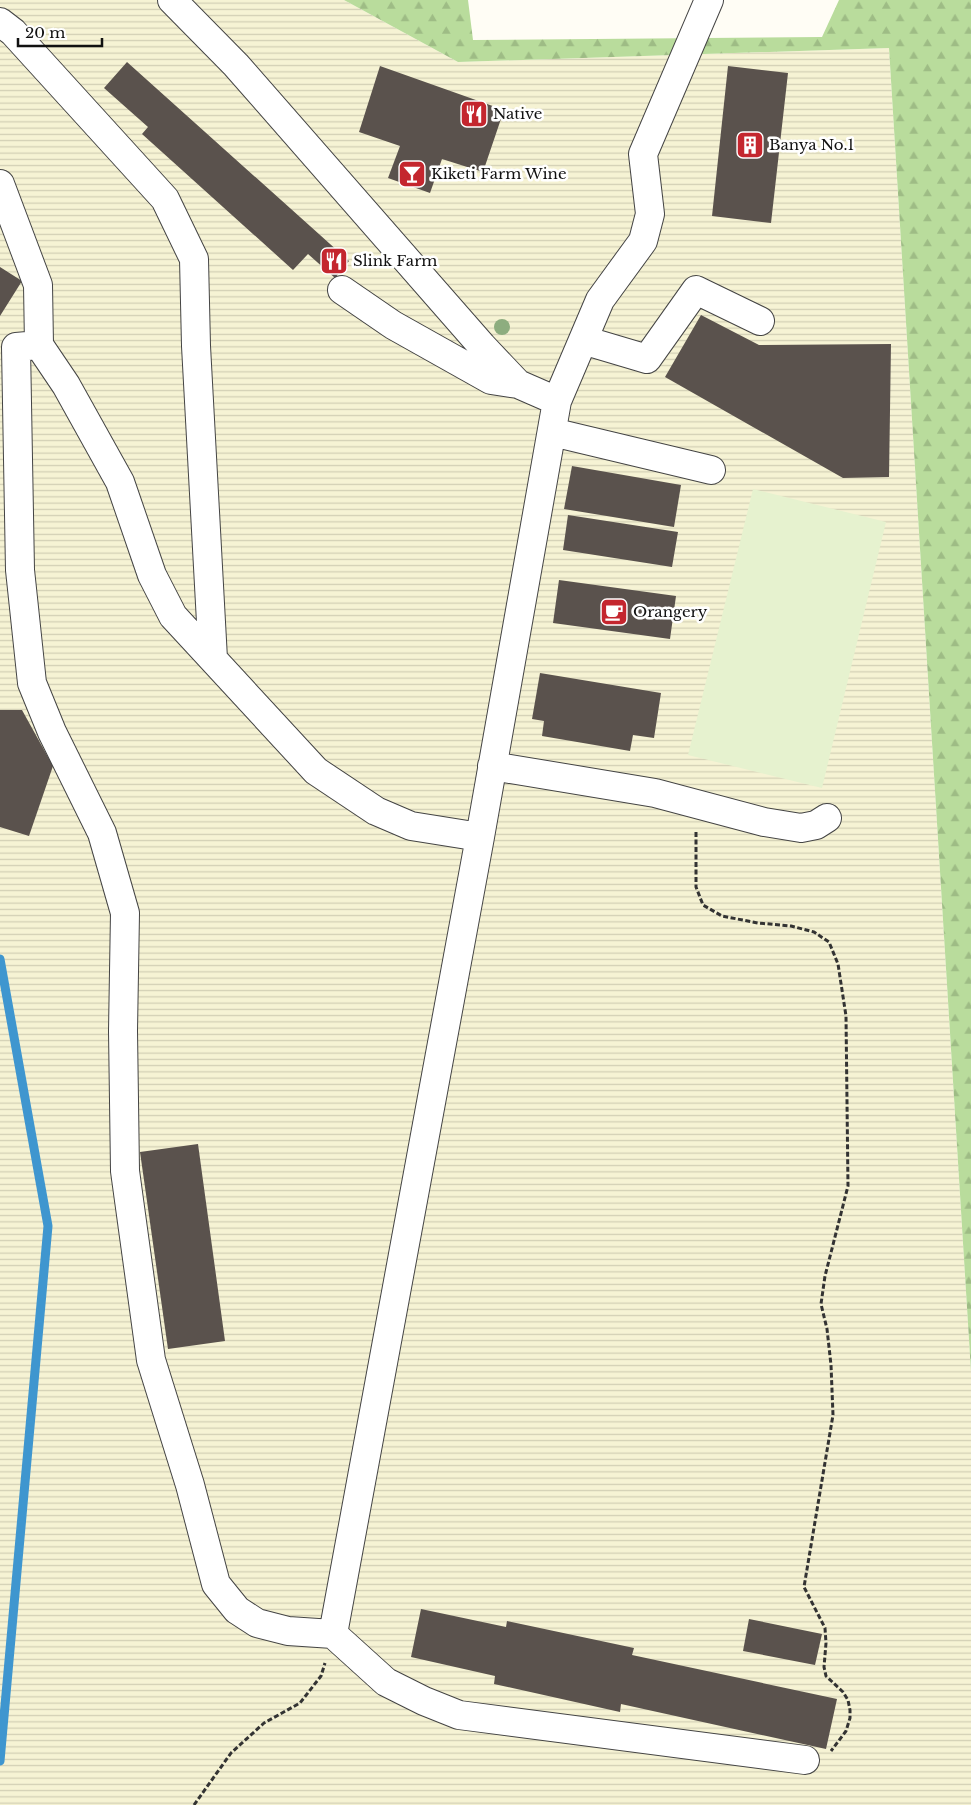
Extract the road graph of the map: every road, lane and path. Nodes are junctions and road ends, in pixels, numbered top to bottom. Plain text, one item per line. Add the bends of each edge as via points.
1 (172, 0) edge
2 (709, 0) edge
3 (0, 22) edge
4 (0, 184) edge
5 (342, 290) dead end
6 (760, 321) dead end
7 (583, 340) junction
8 (40, 345) junction
9 (518, 384) junction
10 (557, 401) junction
11 (552, 432) junction
12 (711, 470) dead end
13 (213, 659) junction
14 (492, 766) junction
15 (696, 804) junction
16 (828, 818) dead end
17 (480, 837) junction
18 (333, 1634) junction
19 (805, 1760) joint
20 (194, 1805) edge

1 - 9 lane via 236,65
2 - 7 lane via 643,154 650,214 643,241 600,300
3 - 13 lane via 13,32 165,199 194,258
4 - 8 lane via 38,285
5 - 9 lane via 393,325 491,380
6 - 7 lane via 696,290 647,358
7 - 10 lane
8 - 13 lane via 120,482 152,575 173,616
8 - 18 lane via 16,347 20,570 32,683 52,732 102,833 125,913 125,1171 151,1360 190,1485 216,1584 237,1610 257,1623 288,1631
9 - 10 lane
10 - 11 lane
11 - 12 lane
11 - 14 lane
13 - 17 lane via 316,771 376,811 411,826
14 - 15 lane via 655,793
14 - 17 lane
15 - 16 lane via 801,828
15 - 19 path via 696,887 703,905 722,916 814,932 829,942 838,964 846,1016 848,1186 825,1276 822,1304 831,1365 833,1415 804,1587 825,1628 826,1676 848,1700 850,1718 846,1731 830,1753
17 - 18 lane
18 - 19 lane via 386,1682 460,1715
18 - 20 path via 321,1676 300,1703 264,1723 231,1753

